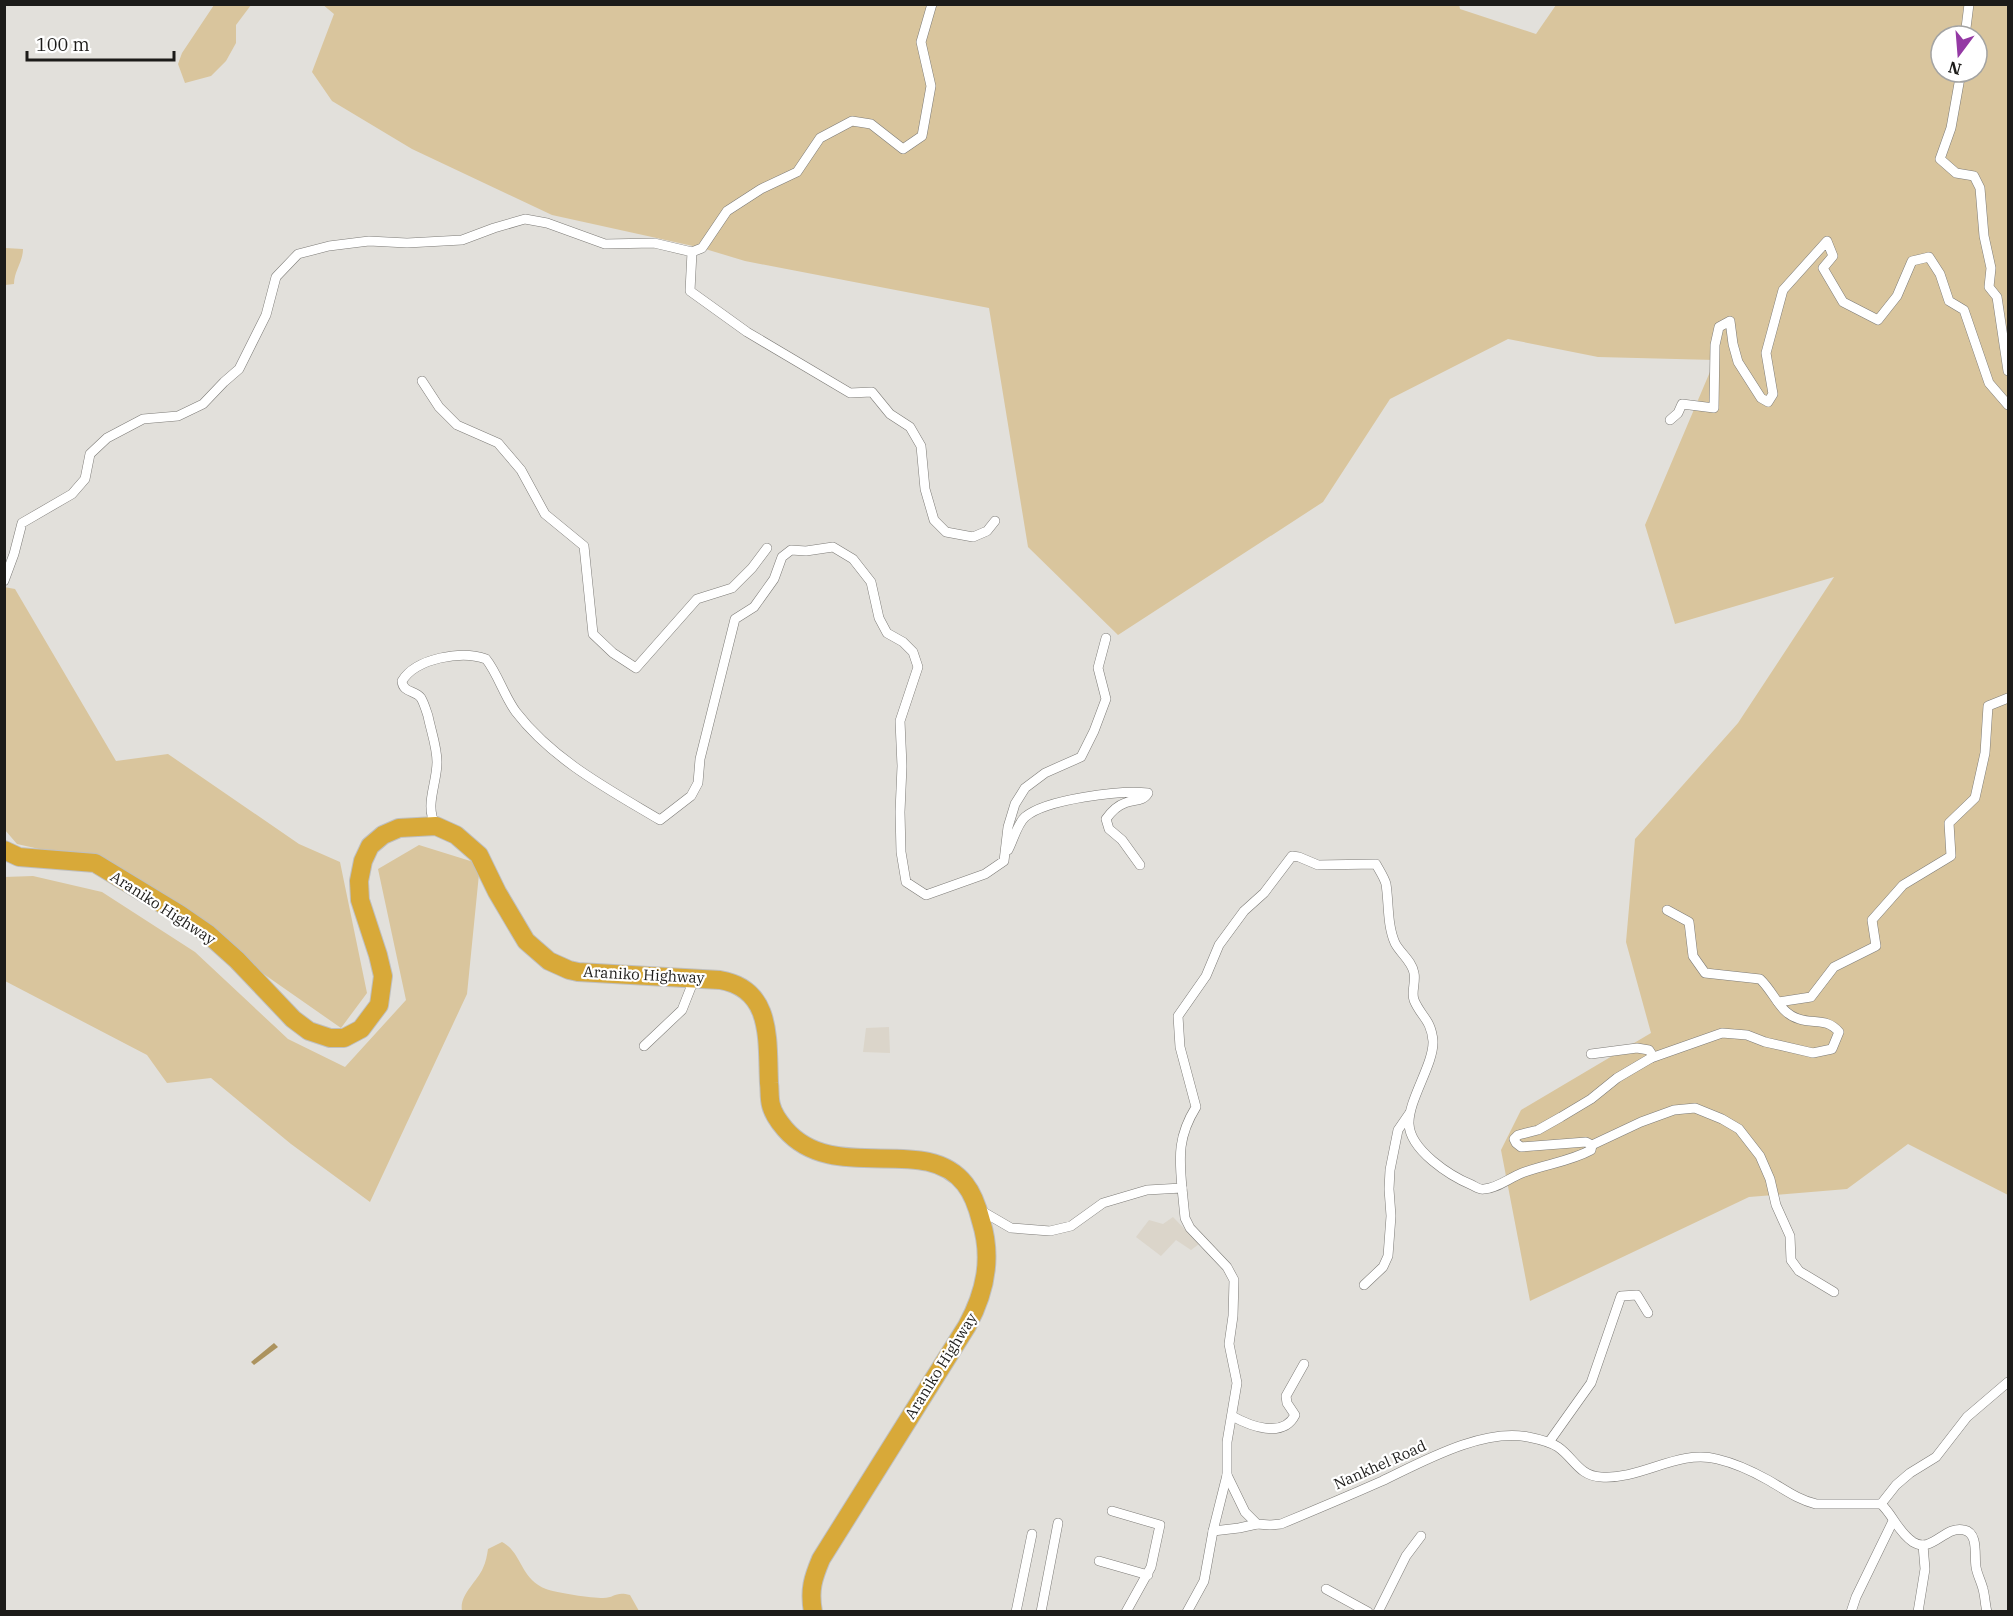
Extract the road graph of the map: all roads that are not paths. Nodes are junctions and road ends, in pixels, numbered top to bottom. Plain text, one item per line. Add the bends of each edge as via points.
1 (932, 4) edge
2 (1969, 4) edge
3 (1966, 24) edge
4 (1959, 84) edge
5 (692, 252) junction
6 (2008, 370) edge
7 (422, 381) dead end
8 (2008, 405) edge
9 (1670, 420) dead end
10 (995, 521) dead end
11 (767, 548) dead end
12 (4, 580) edge
13 (1106, 638) dead end
14 (2008, 698) edge
15 (436, 826) junction
16 (4, 850) edge
17 (1004, 861) junction
18 (1140, 865) dead end
19 (1667, 910) dead end
20 (695, 977) junction
21 (1778, 1002) junction
22 (644, 1046) dead end
23 (1591, 1054) dead end
24 (1651, 1058) junction
25 (1411, 1112) junction
26 (1592, 1145) junction
27 (1182, 1188) junction
28 (978, 1209) junction
29 (1364, 1285) dead end
30 (1833, 1292) dead end
31 (1648, 1312) dead end
32 (1304, 1364) dead end
33 (2008, 1382) edge
34 (1232, 1416) junction
35 (1549, 1442) junction
36 (1227, 1475) junction
37 (1881, 1504) junction
38 (1112, 1511) dead end
39 (1893, 1521) junction
40 (1058, 1522) dead end
41 (1257, 1524) junction
42 (1213, 1531) junction
43 (1032, 1534) dead end
44 (1421, 1536) dead end
45 (1923, 1545) junction
46 (1099, 1561) dead end
47 (1148, 1575) junction
48 (1326, 1589) dead end
49 (813, 1611) edge
50 (1016, 1611) edge
51 (1041, 1611) edge
52 (1126, 1611) edge
53 (1187, 1611) edge
54 (1368, 1611) edge
55 (1378, 1611) edge
56 (1851, 1611) edge
57 (1918, 1611) edge
58 (1987, 1611) edge

1 - 5 street via 921,42 931,86 922,135 903,149 870,124 852,120 820,138 797,172 727,211 702,248
2 - 3 street
4 - 6 street via 1951,128 1940,159 1956,173 1974,176 1980,188 1991,268 1989,287 1997,297
5 - 10 street via 690,291 747,332 850,393 872,392 890,414 910,428 921,446 925,489 934,520 946,532 974,537 987,531
5 - 12 street via 654,243 604,244 525,219 462,240 369,241 298,254 276,278 266,315 239,369 203,405 178,416 143,419 107,438 90,454 86,479 72,494 22,523
7 - 11 street via 457,425 498,443 521,470 545,514 584,546 593,634 636,668 698,599 732,588
8 - 9 street via 1989,383 1965,310 1949,301 1929,257 1912,261 1898,296 1878,320 1843,302 1823,268 1833,256 1827,241 1783,290 1766,353 1773,394 1768,402 1761,398 1738,363 1730,321 1719,327 1715,345 1714,408 1682,404
13 - 17 street via 1098,668 1106,699 1094,731 1081,756 1045,773 1026,788 1015,804
14 - 21 street via 1988,706 1985,753 1975,798 1949,823 1951,856 1903,885 1872,920 1876,946 1834,966 1811,997
15 - 16 highway, Araniko Highway via 399,828 383,835 370,846 363,861 360,900 383,976 379,1005 361,1029 344,1038 309,1031 292,1019 208,934 95,863 19,857
15 - 17 street via 431,813 437,759 421,697 402,685 411,670 422,663 455,656 486,659 515,711 546,746 598,783 660,819 691,796 698,783 700,759 735,619 754,607 774,579 782,557 791,550 833,547 853,559 871,582 879,618 887,633 914,652 918,666 900,721 901,852 906,882 926,895 985,874
15 - 20 highway, Araniko Highway via 456,835 479,855 526,941 549,961 578,972
17 - 18 street via 1025,818 1047,805 1131,791 1148,794 1112,810 1106,819 1109,829
19 - 21 street via 1689,922 1693,956 1705,973 1760,980
20 - 22 street via 682,1010
20 - 28 highway, Araniko Highway via 738,985 757,1000 766,1035 770,1103 797,1141 837,1157 923,1160 940,1165 965,1184
21 - 24 street via 1782,1010 1798,1019 1832,1025 1839,1032 1832,1049 1813,1053 1747,1035 1722,1033
23 - 24 street via 1637,1048 1649,1050
24 - 26 street via 1617,1077 1592,1099 1514,1139 1521,1147 1586,1142
25 - 26 street via 1409,1124 1418,1145 1456,1178 1482,1190 1552,1163 1576,1158 1591,1150
25 - 27 street via 1433,1043 1430,1023 1413,999 1414,973 1395,943 1385,881 1376,864 1318,865 1292,856 1219,945 1206,976 1178,1016 1180,1047 1196,1107 1186,1124 1180,1153
25 - 29 street via 1398,1130 1390,1170 1388,1256 1383,1267
26 - 30 street via 1674,1110 1695,1108 1722,1119 1739,1130 1760,1156 1790,1236 1791,1260 1799,1270
27 - 28 street via 1147,1191 1103,1203 1071,1226 1050,1231 1011,1228
27 - 34 street via 1190,1228 1215,1252 1234,1280 1229,1344 1237,1383
28 - 49 highway, Araniko Highway via 987,1250 979,1304 821,1559 812,1582
31 - 35 street via 1636,1295 1621,1296 1591,1383
32 - 34 street via 1286,1396 1295,1415 1292,1421 1281,1428 1265,1428
33 - 37 street via 1967,1417 1936,1457 1910,1473
34 - 36 street
35 - 37 street, Nankhel Road via 1590,1476 1629,1474 1695,1456 1741,1467 1806,1502
35 - 41 street, Nankhel Road via 1503,1435 1453,1448 1281,1524
36 - 41 street via 1245,1512
36 - 42 street
37 - 39 street
38 - 47 street via 1160,1525
39 - 45 street via 1914,1543
39 - 56 street
40 - 51 street
41 - 42 street, Nankhel Road
42 - 53 street via 1204,1581
43 - 50 street
44 - 55 street via 1406,1556
45 - 57 street via 1925,1569
45 - 58 street via 1955,1530 1970,1533
46 - 47 street
47 - 52 street
48 - 54 street

